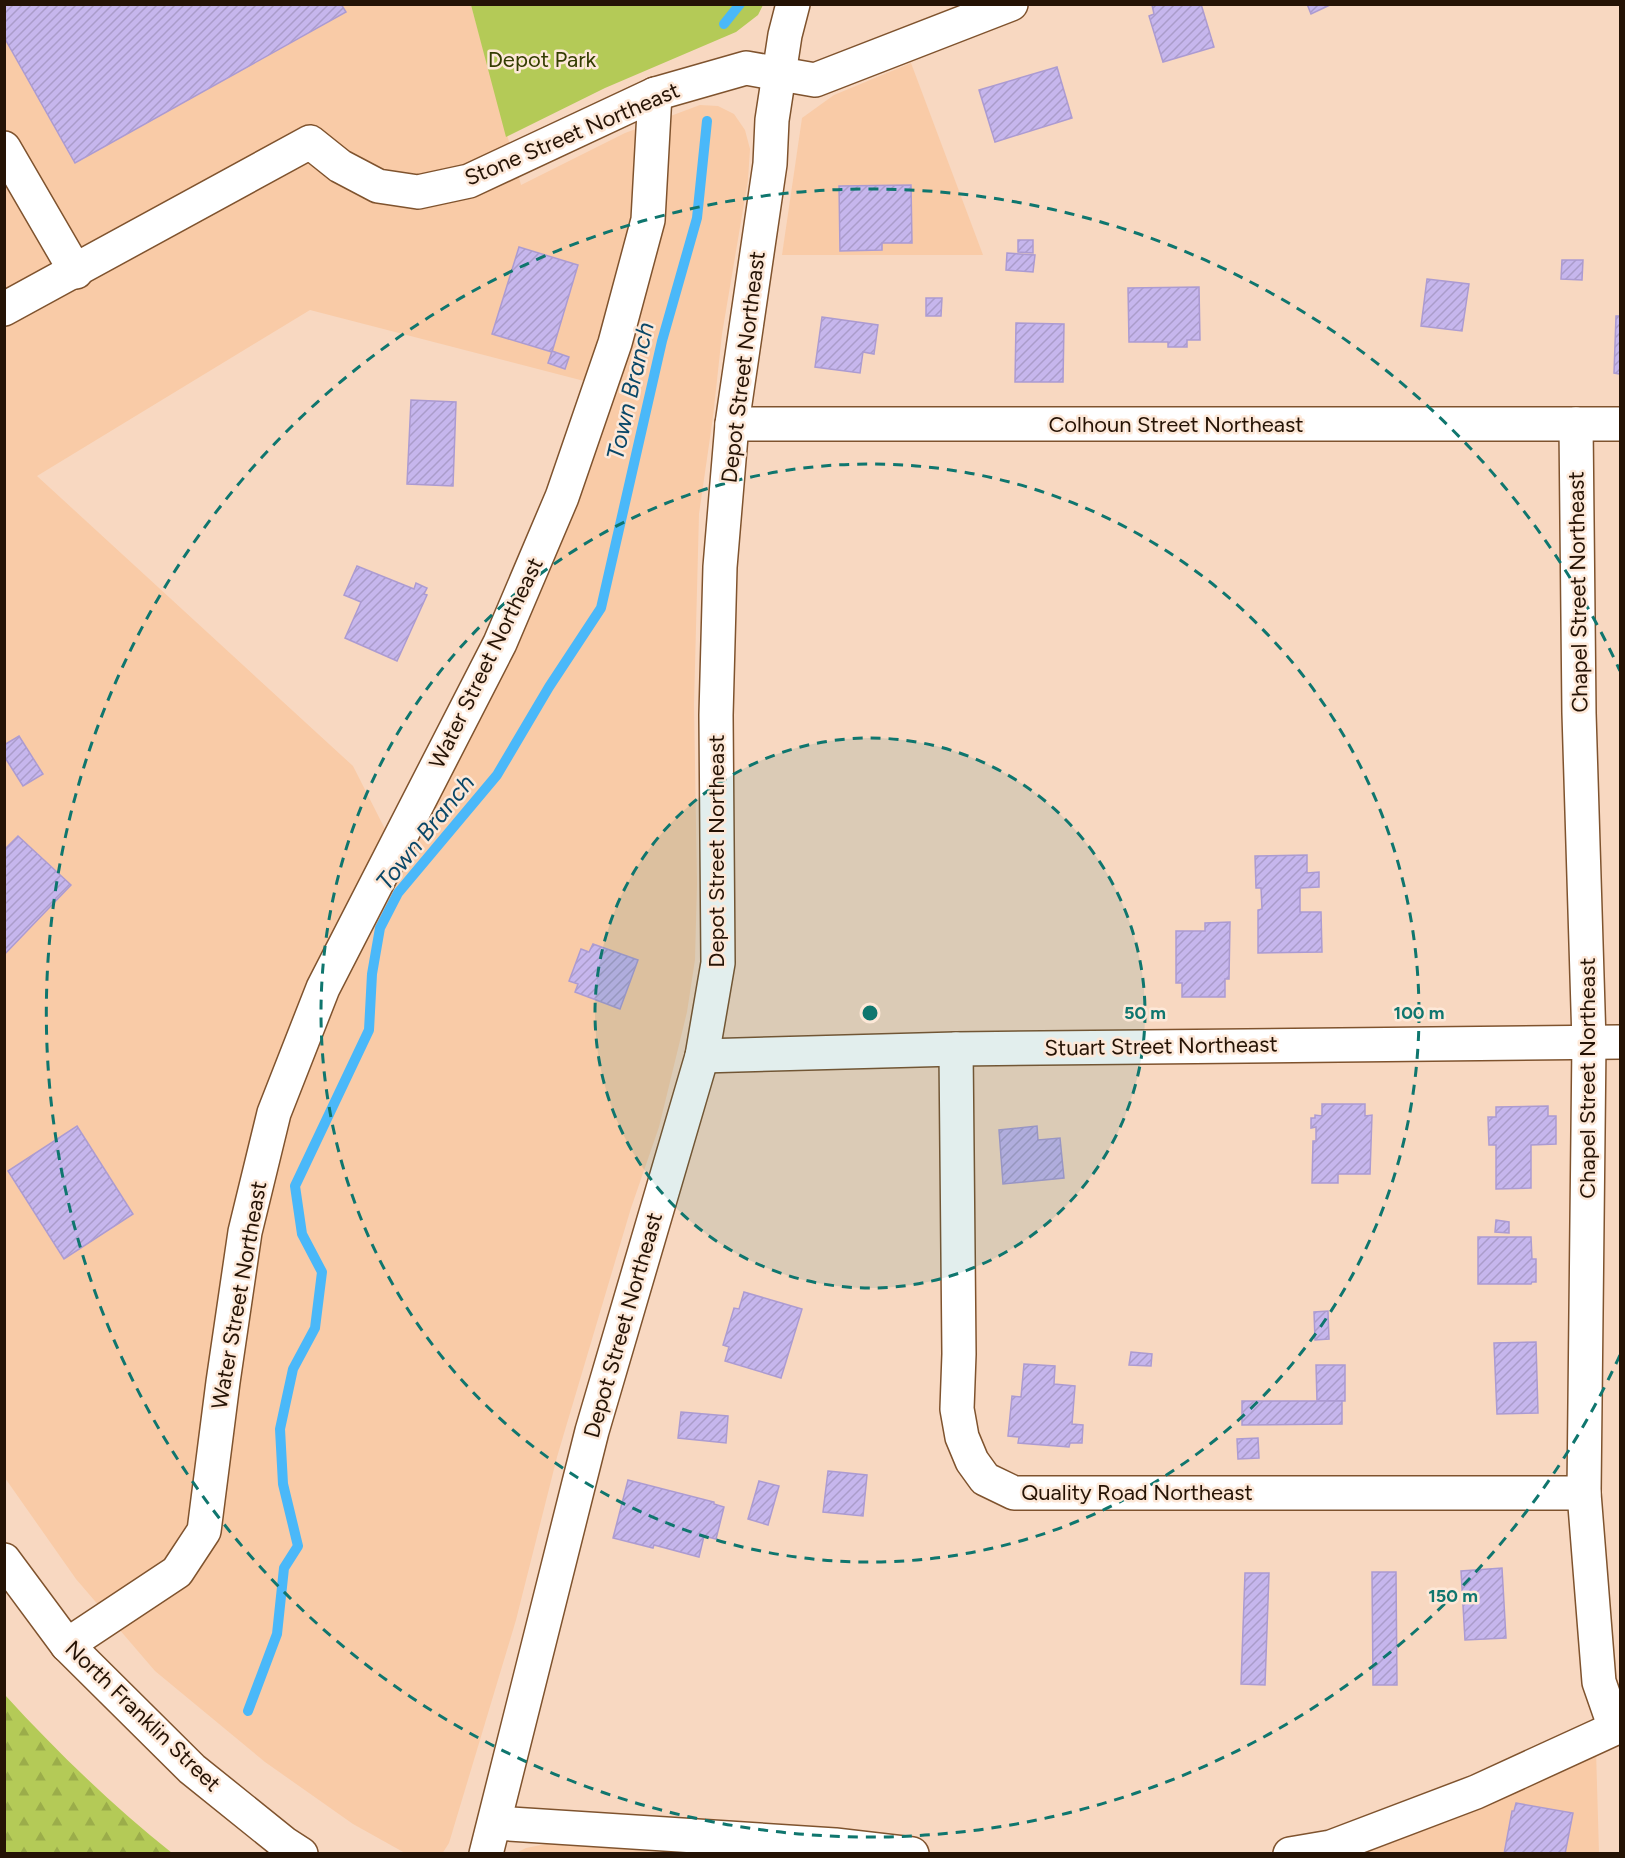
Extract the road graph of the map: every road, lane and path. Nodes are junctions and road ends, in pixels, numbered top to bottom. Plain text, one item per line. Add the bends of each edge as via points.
1 (793, 4) edge
2 (1011, 4) edge
3 (778, 74) junction
4 (655, 94) junction
5 (4, 148) edge
6 (76, 272) junction
7 (4, 309) edge
8 (732, 424) junction
9 (1576, 424) junction
10 (1620, 424) edge
11 (1605, 1042) edge
12 (956, 1049) junction
13 (702, 1056) junction
14 (1584, 1493) junction
15 (4, 1560) edge
16 (68, 1645) junction
17 (1618, 1727) edge
18 (490, 1838) edge
19 (301, 1854) edge
20 (912, 1854) edge
21 (1290, 1854) edge

1 - 3 street, Depot Street Northeast
2 - 3 street, Stone Street Northeast via 815,80
3 - 4 street, Stone Street Northeast via 746,68
3 - 8 street, Depot Street Northeast via 770,164
4 - 6 street, Stone Street Northeast via 469,181 418,192 378,186 340,166 310,142
4 - 16 street, Water Street Northeast via 648,220 615,343 562,497 500,643 323,988 274,1113 245,1232 204,1531 177,1572
5 - 6 street
6 - 7 street
8 - 9 street, Colhoun Street Northeast
8 - 13 street, Depot Street Northeast via 720,567 716,715 718,963
9 - 10 street, Colhoun Street Northeast
9 - 11 street, Chapel Street Northeast via 1579,713
11 - 12 street, Stuart Street Northeast
11 - 14 street, Chapel Street Northeast
12 - 13 street, Stuart Street Northeast
12 - 14 street, Quality Road Northeast via 957,1408 962,1437 985,1479 1014,1493
13 - 18 street, Depot Street Northeast via 592,1431
14 - 17 street, Chapel Street Northeast via 1599,1682
15 - 16 street, North Franklin Street
16 - 19 street, North Franklin Street via 192,1769
17 - 21 street via 1476,1792 1331,1847
18 - 20 street via 835,1845

